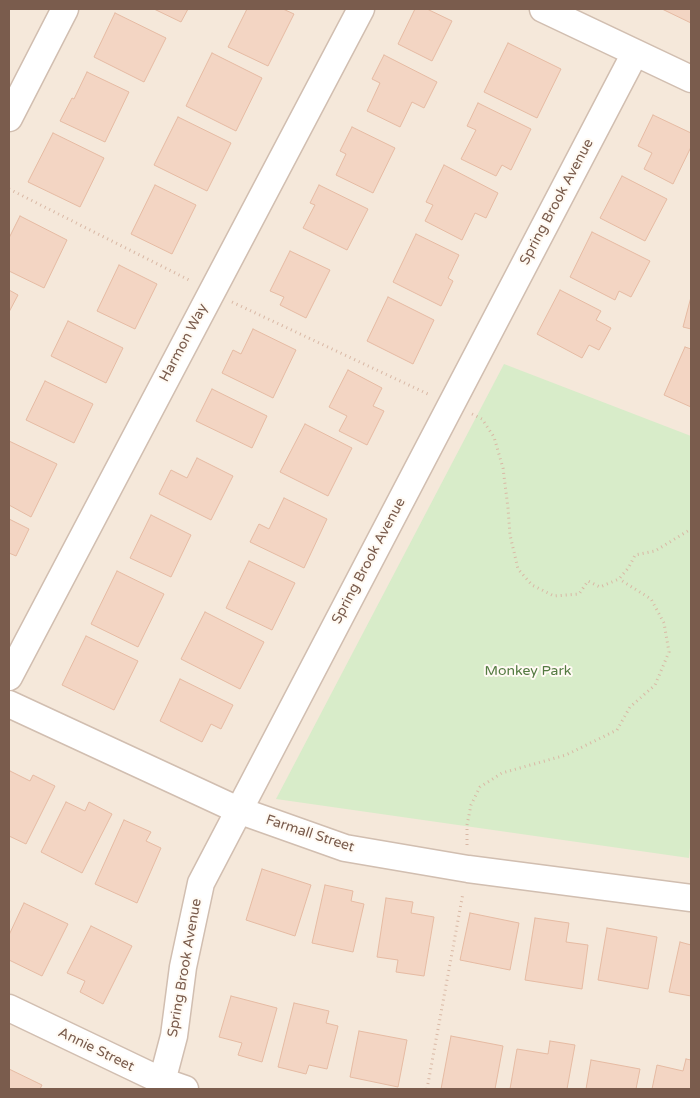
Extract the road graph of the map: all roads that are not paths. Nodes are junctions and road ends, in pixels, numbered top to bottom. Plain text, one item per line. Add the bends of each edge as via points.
1 (66, 9) edge
2 (361, 9) edge
3 (543, 9) edge
4 (635, 53) junction
5 (691, 79) edge
6 (9, 118) edge
7 (9, 677) edge
8 (9, 704) edge
9 (238, 810) junction
10 (691, 898) edge
11 (9, 1008) edge
12 (169, 1086) edge

1 - 6 street
2 - 7 street, Harmon Way
3 - 4 street
4 - 5 street
4 - 9 street, Spring Brook Avenue
8 - 9 street, Farmall Street
9 - 10 street, Farmall Street via 345,848 468,869
9 - 12 street, Spring Brook Avenue via 201,882 183,966
11 - 12 street, Annie Street

